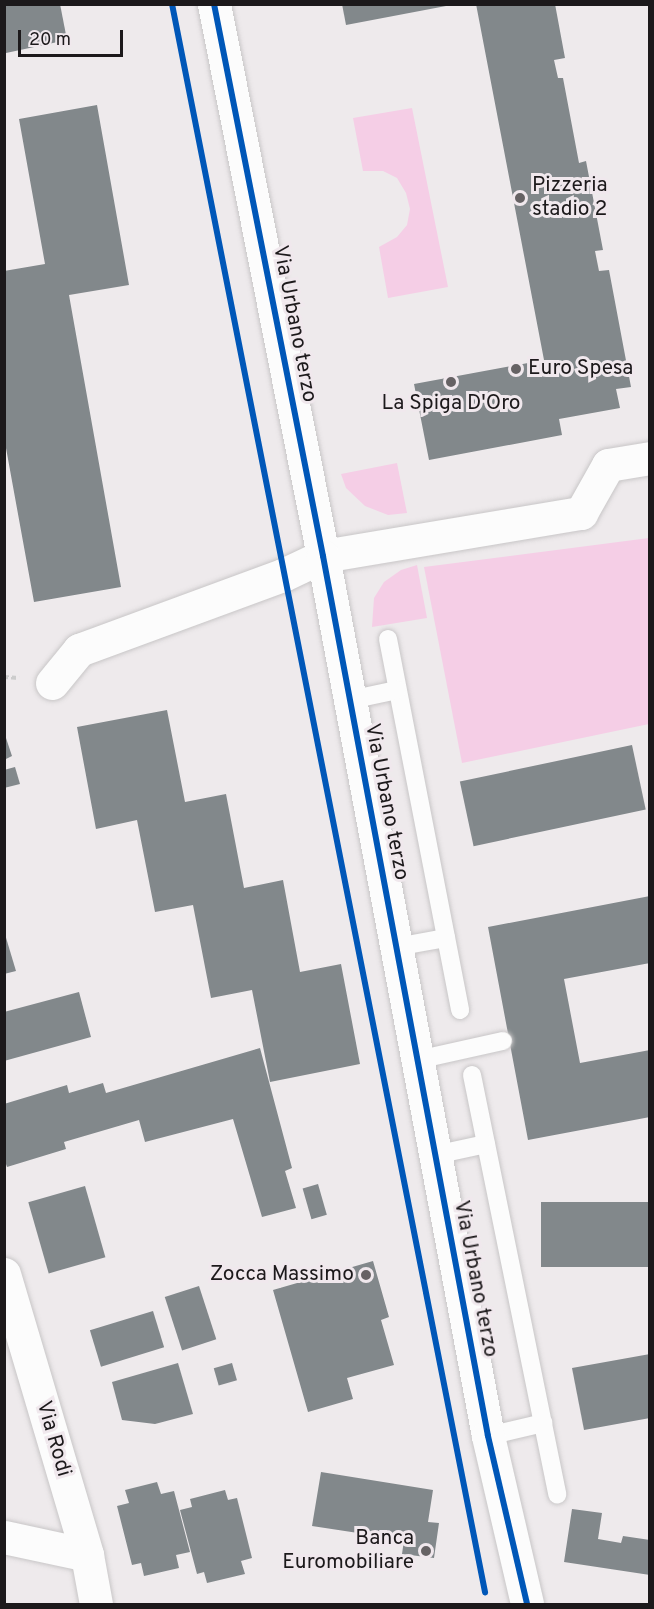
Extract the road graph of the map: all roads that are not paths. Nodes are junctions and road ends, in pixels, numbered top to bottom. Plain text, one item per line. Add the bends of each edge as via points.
1 (214, 4) edge
2 (650, 458) edge
3 (323, 556) junction
4 (387, 639) dead end
5 (52, 683) dead end
6 (397, 690) junction
7 (350, 700) junction
8 (446, 938) junction
9 (396, 947) junction
10 (460, 1010) dead end
11 (503, 1041) dead end
12 (417, 1060) junction
13 (472, 1075) dead end
14 (486, 1144) junction
15 (435, 1155) junction
16 (4, 1274) edge
17 (543, 1423) junction
18 (488, 1436) junction
19 (557, 1494) dead end
20 (4, 1537) edge
21 (87, 1555) junction
22 (96, 1605) edge
23 (527, 1605) edge

1 - 3 street, Via Urbano terzo
2 - 3 street via 608,465 581,513
3 - 5 street via 283,575 79,650
3 - 7 street, Via Urbano terzo
4 - 6 lane, Via Urbano terzo
6 - 7 lane, Via Urbano terzo
6 - 8 lane, Via Urbano terzo
7 - 9 street, Via Urbano terzo
8 - 9 lane
8 - 10 lane, Via Urbano terzo
9 - 12 street, Via Urbano terzo
11 - 12 lane
12 - 15 street, Via Urbano terzo
13 - 14 lane, Via Urbano terzo
14 - 15 lane
14 - 17 lane, Via Urbano terzo
15 - 18 street, Via Urbano terzo
16 - 21 street, Via Rodi
17 - 18 lane
17 - 19 lane, Via Urbano terzo
18 - 23 street, Via Urbano terzo
20 - 21 street
21 - 22 street, Via Rodi

